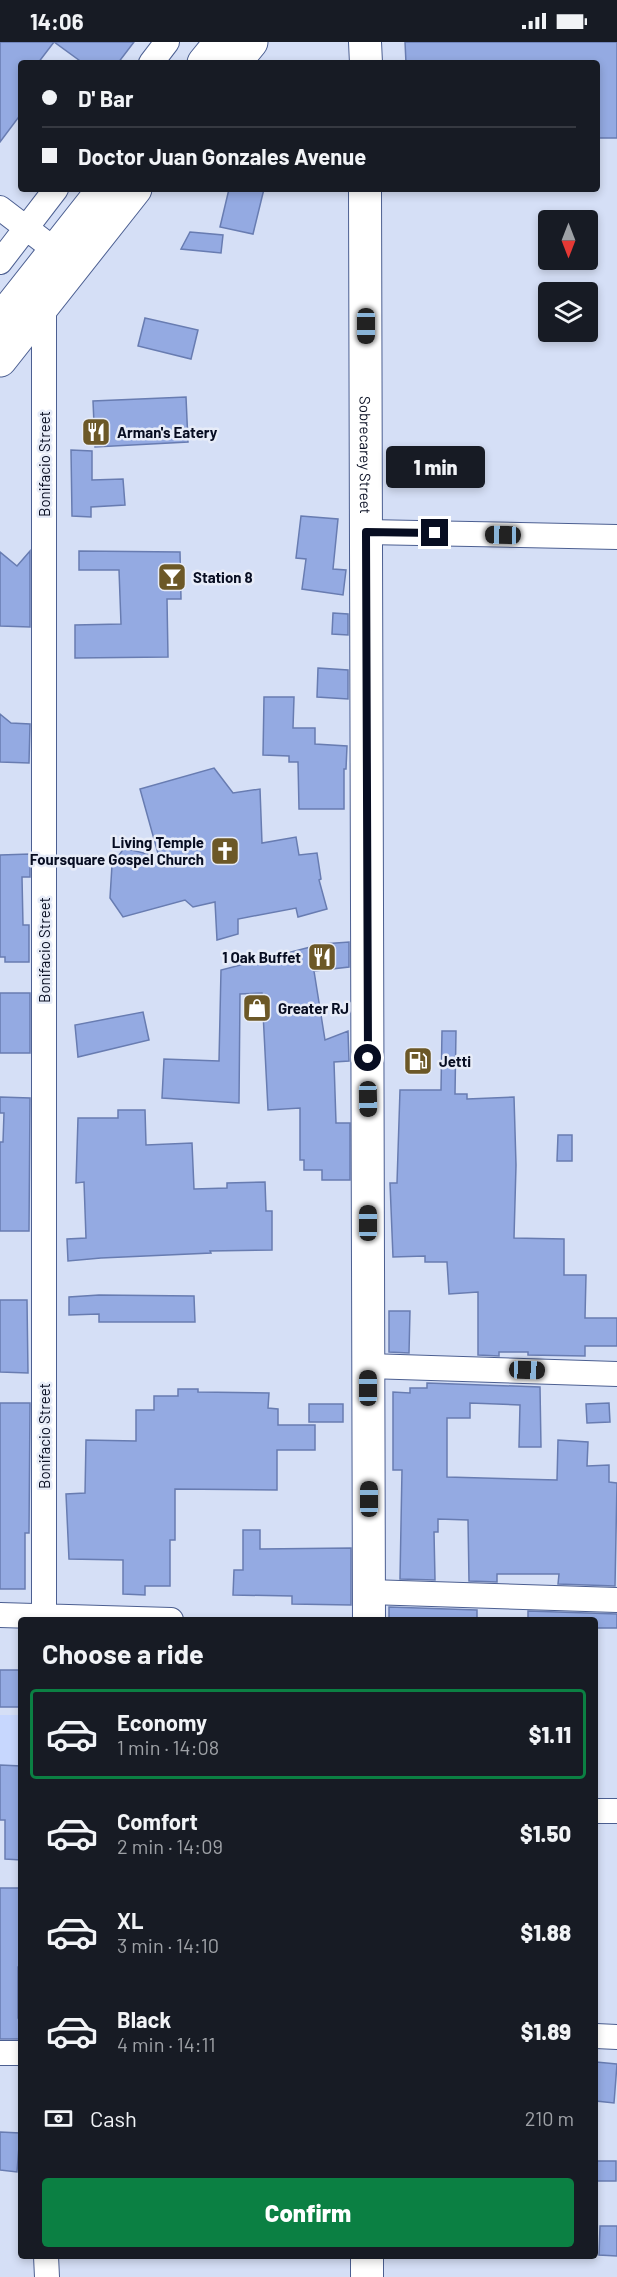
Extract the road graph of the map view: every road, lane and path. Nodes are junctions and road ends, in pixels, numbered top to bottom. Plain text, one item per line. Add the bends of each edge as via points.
1 (167, 42) edge
2 (221, 42) edge
3 (251, 42) edge
4 (365, 42) edge
5 (153, 60) edge
6 (206, 60) edge
7 (236, 60) edge
8 (366, 60) edge
9 (54, 192) edge
10 (102, 192) edge
11 (132, 192) edge
12 (365, 192) edge
13 (0, 208) edge
14 (27, 228) junction
15 (65, 257) junction
16 (0, 262) edge
17 (35, 297) junction
18 (0, 321) edge
19 (0, 360) edge
20 (366, 532) junction
21 (617, 537) edge
22 (368, 1366) junction
23 (617, 1374) edge
24 (617, 1600) edge
25 (369, 1606) edge
26 (0, 1616) edge
27 (22, 1617) edge
28 (45, 1617) edge
29 (598, 1811) edge
30 (617, 1811) edge
31 (598, 2036) edge
32 (617, 2037) edge
33 (0, 2053) edge
34 (18, 2053) edge
35 (46, 2259) edge
36 (367, 2259) edge
37 (46, 2277) edge
38 (367, 2277) edge

1 - 5 street
2 - 6 highway
3 - 7 highway
4 - 8 main road
9 - 14 street
10 - 15 highway
11 - 15 highway
12 - 20 main road, Sobrecarey Street
13 - 14 street
14 - 15 street
14 - 16 street
15 - 17 highway
17 - 18 highway
17 - 19 highway
17 - 28 street, Bonifacio Street
20 - 21 street
20 - 22 main road, Sobrecarey Street
22 - 23 street
22 - 25 main road, Sobrecarey Street
24 - 25 street
26 - 27 street
29 - 30 street
31 - 32 street
33 - 34 street
35 - 37 street
36 - 38 main road

